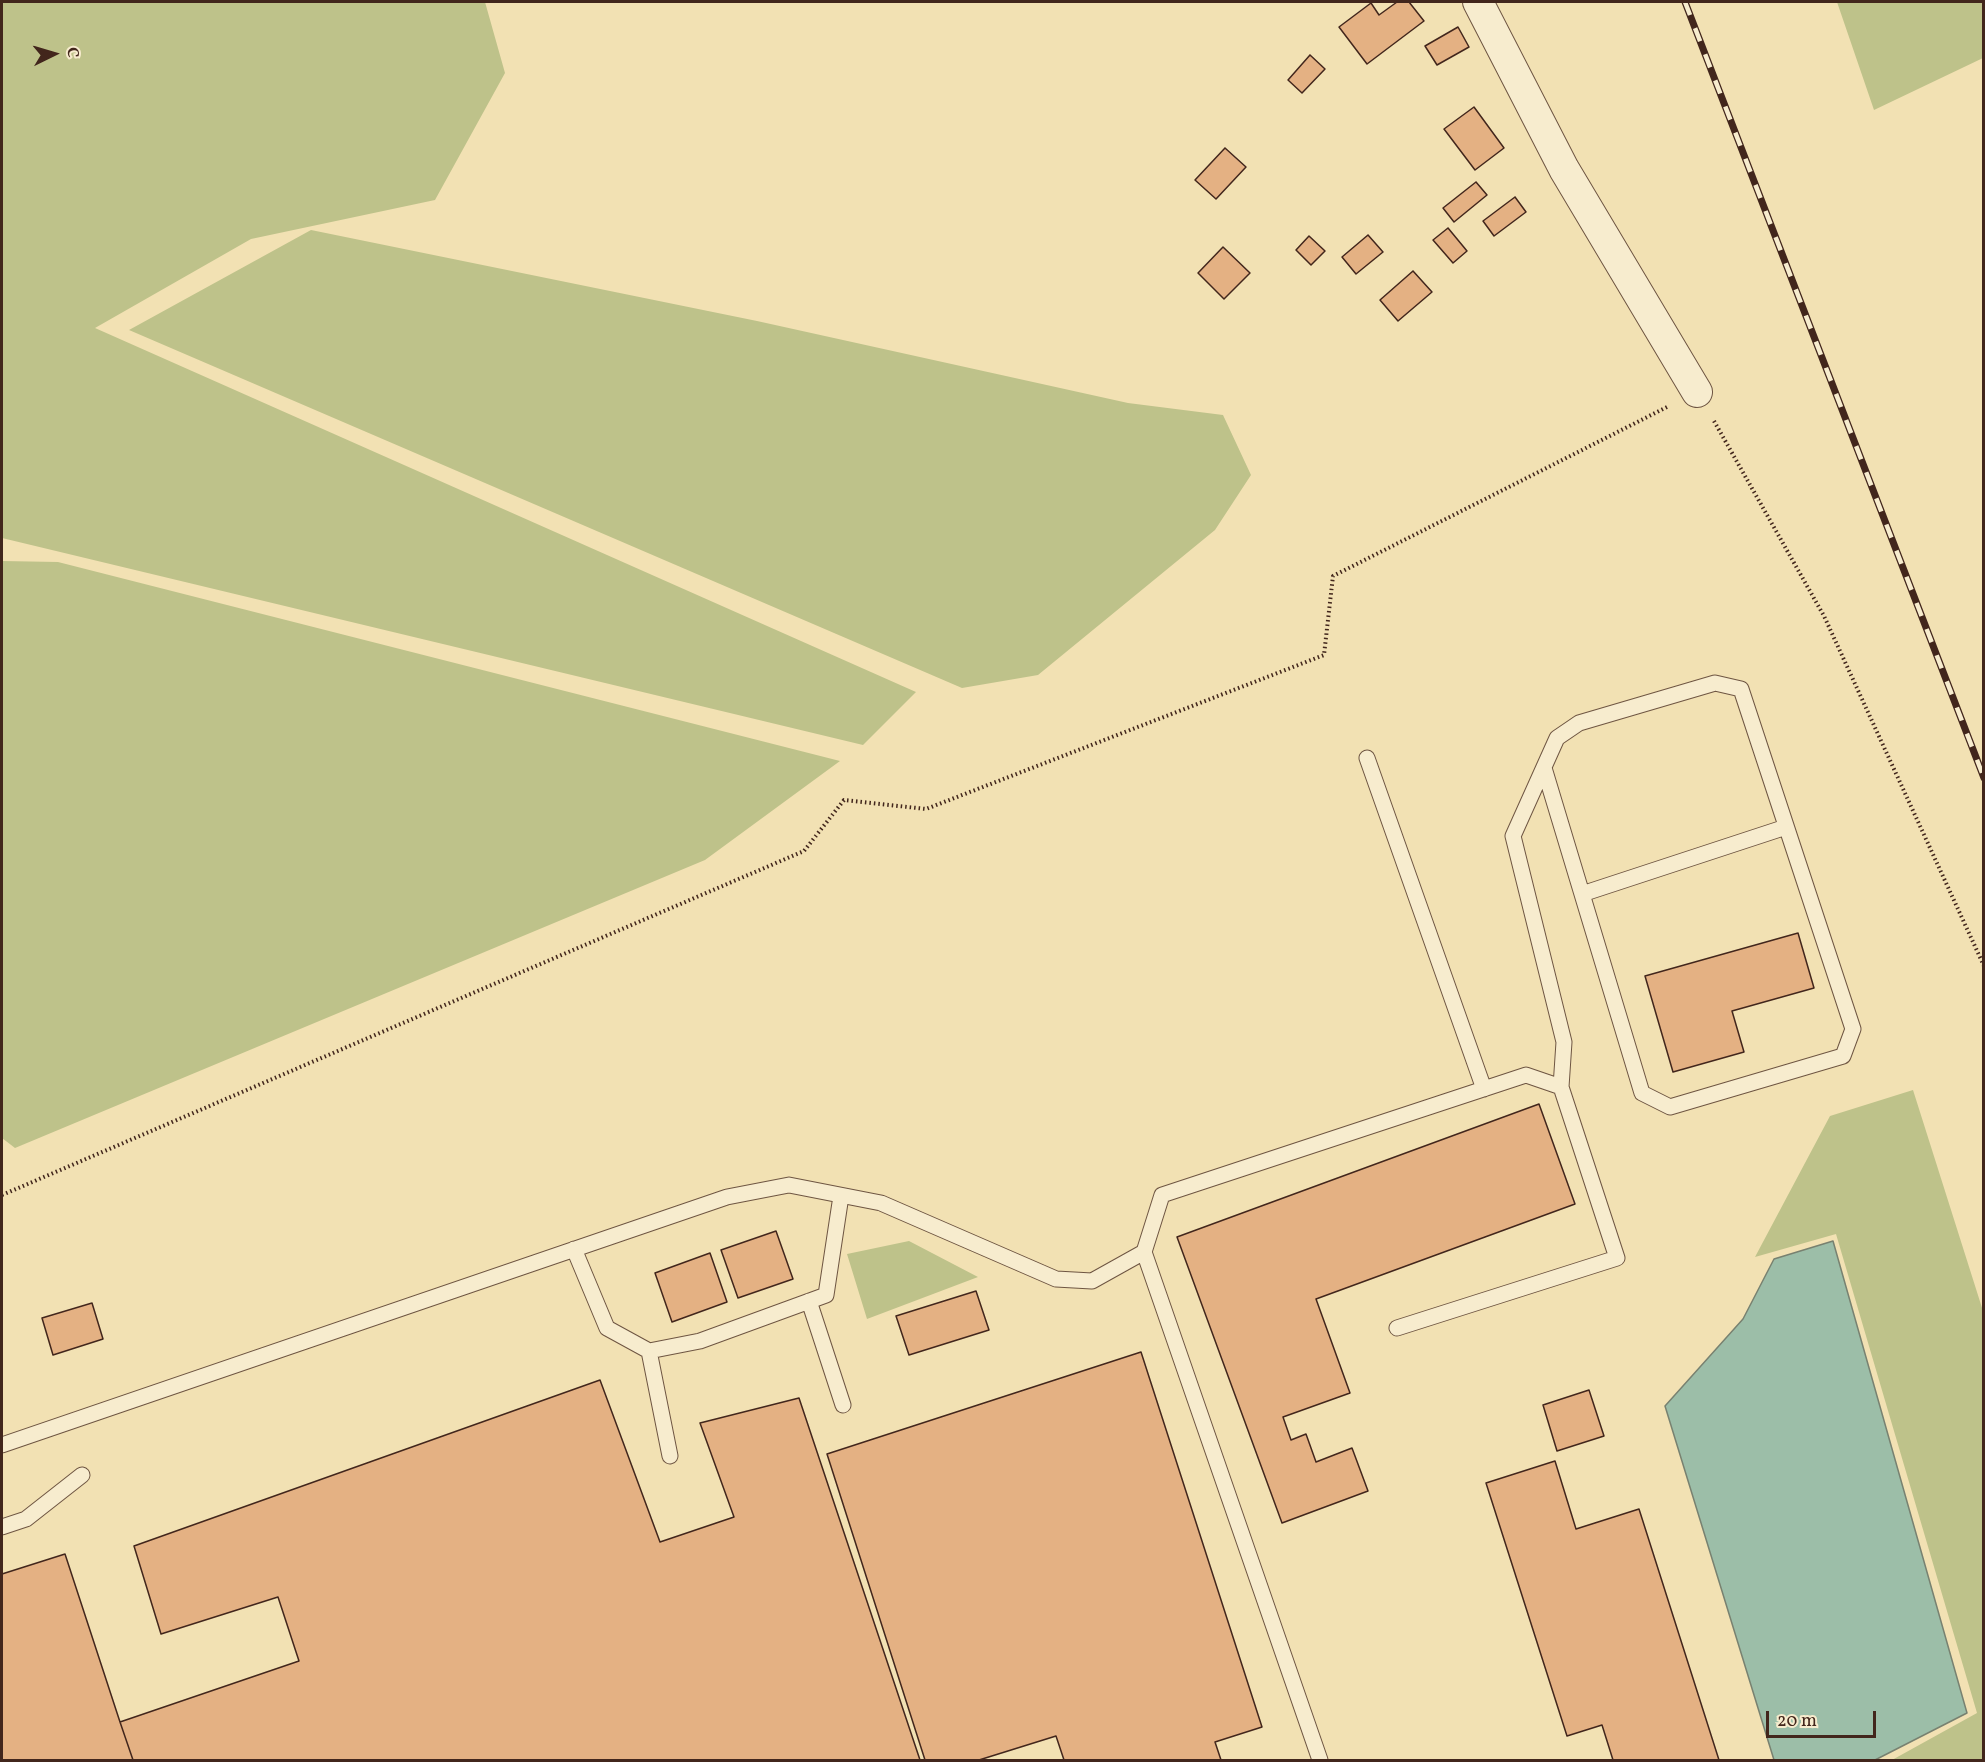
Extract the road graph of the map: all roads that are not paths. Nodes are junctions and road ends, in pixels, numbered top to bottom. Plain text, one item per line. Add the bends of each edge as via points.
1 (1478, 2) edge
2 (1697, 392) road end
3 (1367, 758) dead end
4 (1544, 768) junction
5 (1786, 827) junction
6 (1582, 894) junction
7 (1561, 1087) junction
8 (1484, 1089) junction
9 (841, 1196) junction
10 (574, 1249) junction
11 (1144, 1252) junction
12 (809, 1301) junction
13 (1396, 1328) dead end
14 (649, 1351) junction
15 (843, 1405) dead end
16 (2, 1445) edge
17 (670, 1456) dead end
18 (82, 1474) dead end
19 (2, 1527) edge
20 (1320, 1761) edge

1 - 2 street via 1564,169
3 - 8 lane
4 - 5 lane via 1557,738 1580,723 1715,683 1741,689
4 - 6 lane
4 - 7 lane via 1513,836 1564,1042
5 - 6 lane
5 - 6 lane via 1853,1029 1843,1056 1670,1107 1642,1093
7 - 8 lane via 1526,1075
7 - 13 lane via 1617,1257
8 - 11 lane via 1162,1195
9 - 10 lane via 789,1185 727,1197
9 - 11 lane via 881,1203 1056,1279 1092,1281
9 - 12 lane via 826,1295
10 - 14 lane via 607,1328
10 - 16 lane
11 - 20 lane
12 - 14 lane via 700,1341
12 - 15 lane
14 - 17 lane
18 - 19 lane via 26,1519

